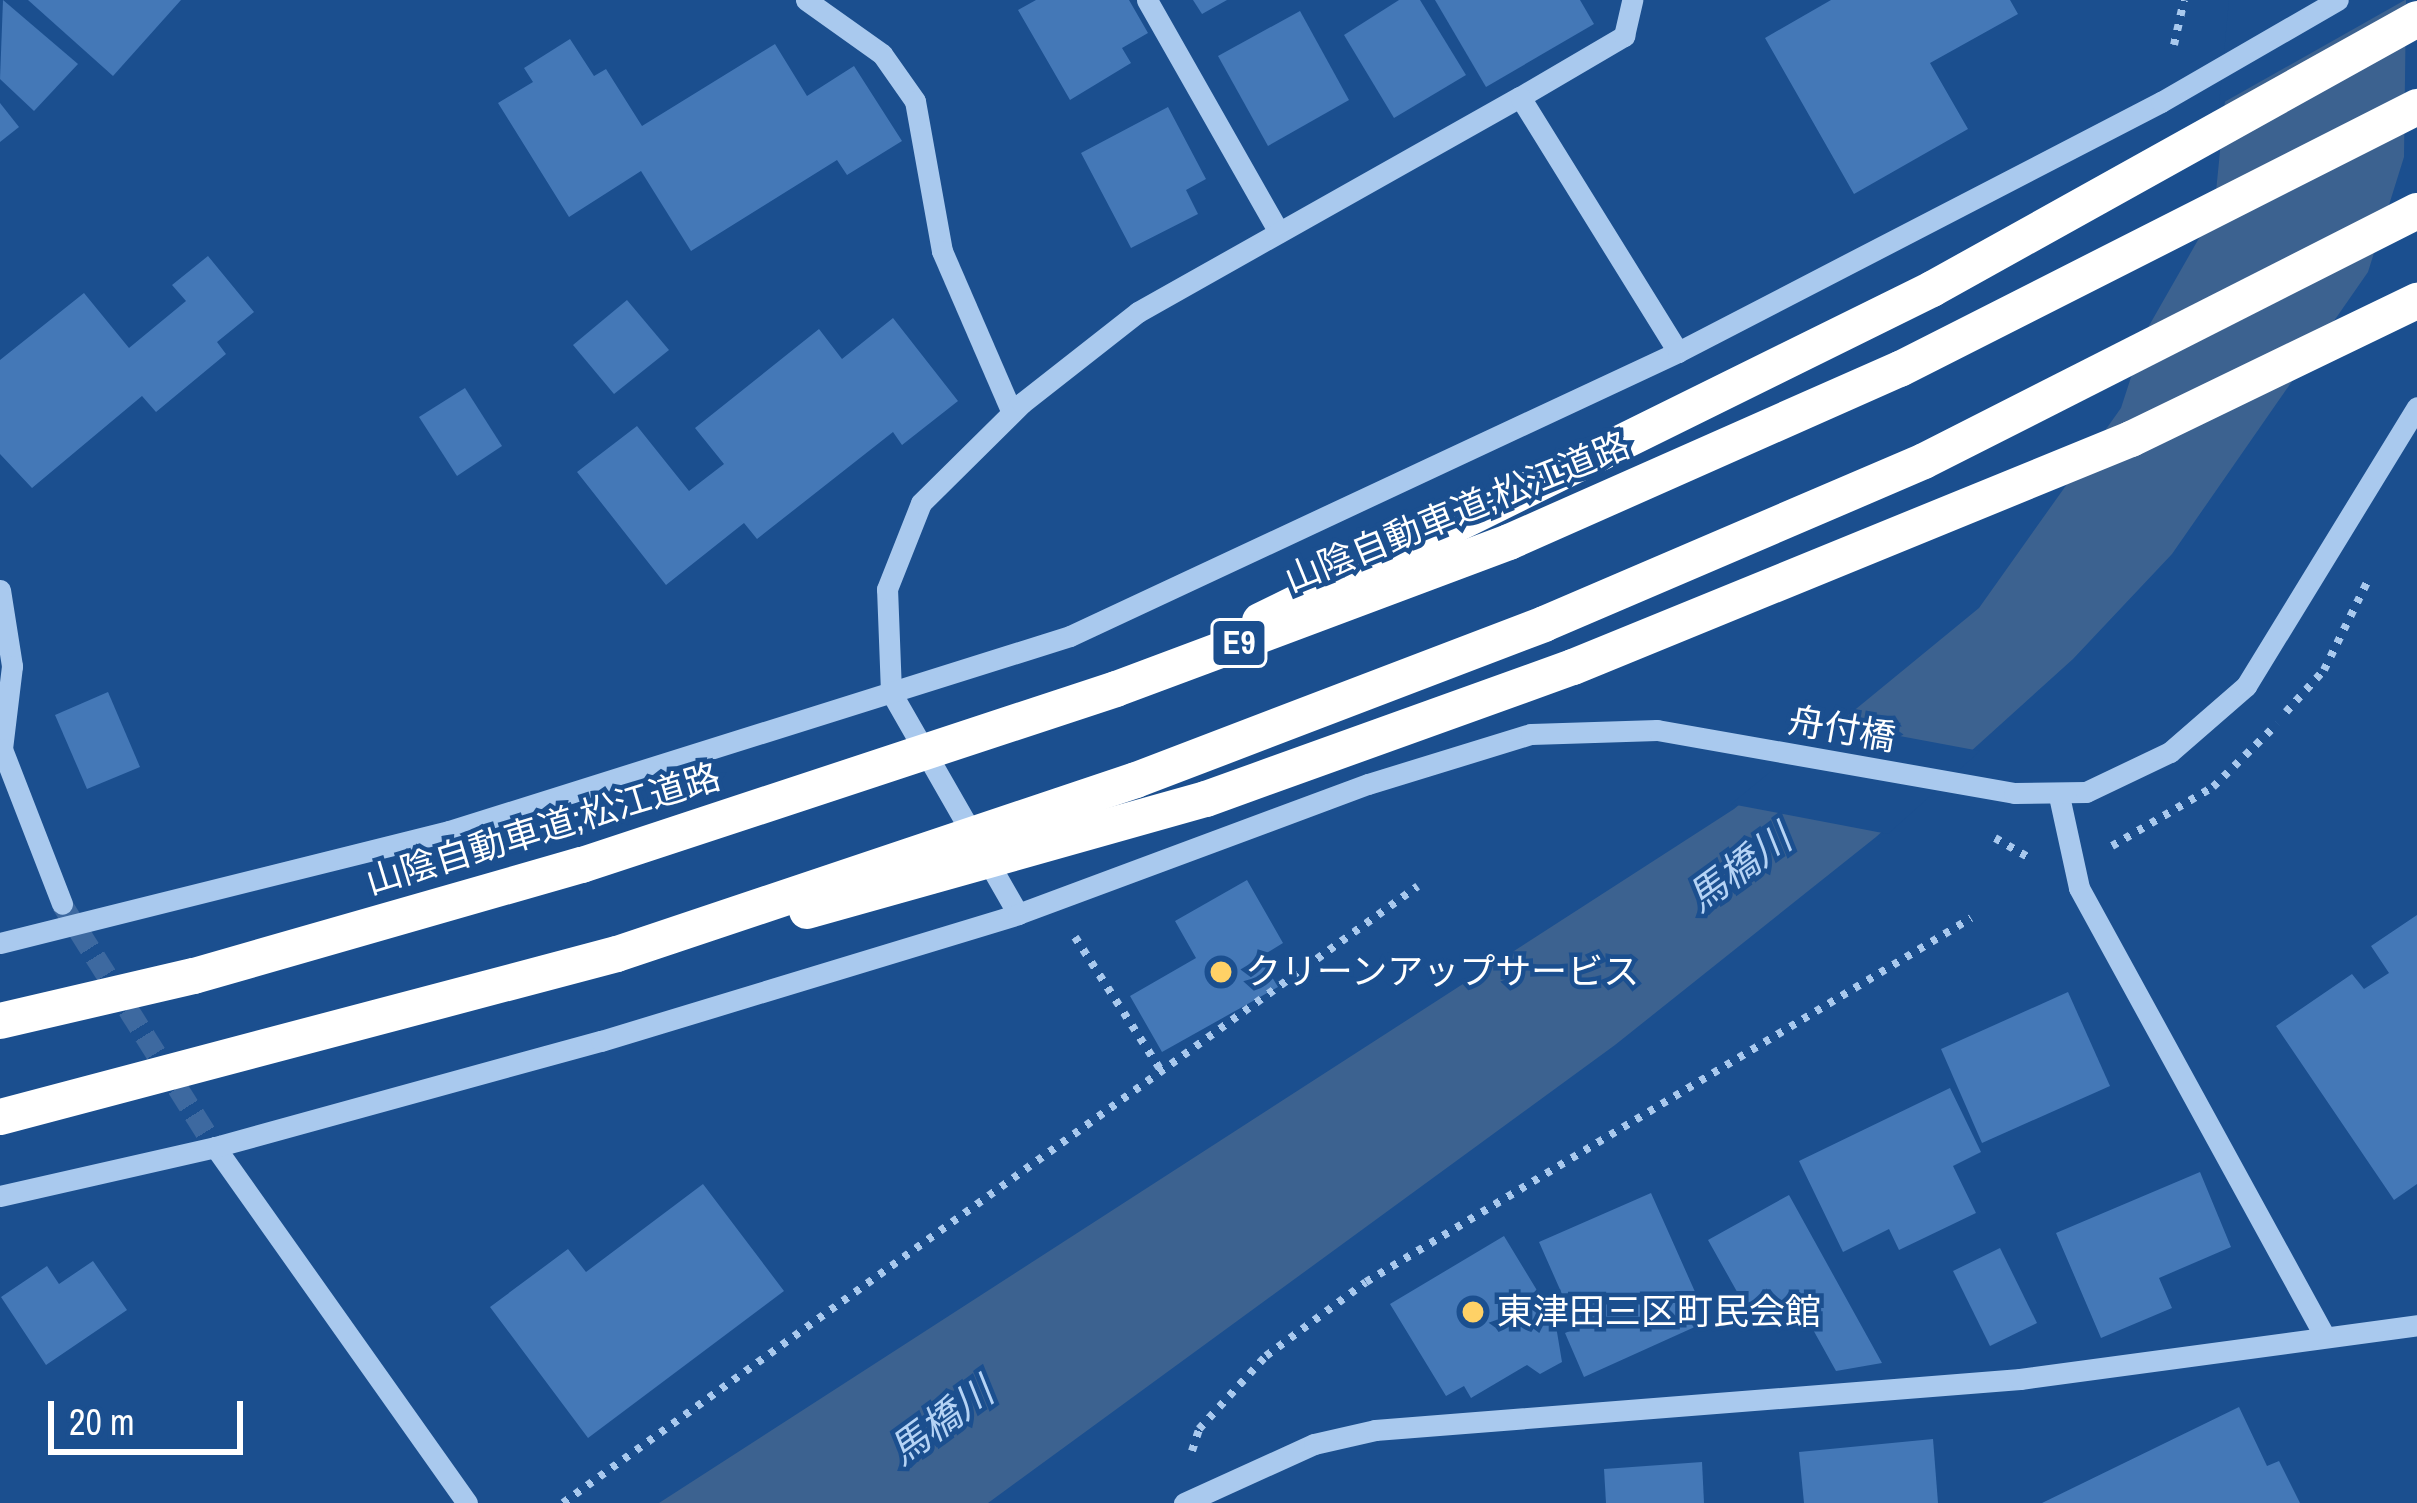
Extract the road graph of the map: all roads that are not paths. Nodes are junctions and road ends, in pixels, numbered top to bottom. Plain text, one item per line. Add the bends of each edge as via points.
1 (806, 0) edge
2 (1147, 0) edge
3 (1632, 0) edge
4 (2338, 0) edge
5 (2417, 19) edge
6 (1520, 97) junction
7 (2417, 107) edge
8 (2417, 211) edge
9 (1279, 232) junction
10 (2417, 302) edge
11 (1678, 352) junction
12 (2417, 407) edge
13 (1012, 413) junction
14 (0, 590) edge
15 (1116, 689) junction
16 (891, 692) junction
17 (1, 717) edge
18 (2059, 796) junction
19 (62, 904) tunnel mouth
20 (1018, 914) junction
21 (0, 944) edge
22 (617, 954) junction
23 (0, 1022) edge
24 (0, 1117) edge
25 (215, 1147) junction
26 (0, 1196) edge
27 (2417, 1325) edge
28 (2324, 1337) junction
29 (467, 1503) edge
30 (1184, 1503) edge

1 - 13 street via 882,54 915,101 941,251
2 - 9 street
3 - 6 street via 1624,36
4 - 11 street
5 - 15 highway, bridge via 1932,289
6 - 9 street
6 - 11 street
7 - 15 highway, 山陰自動車道;松江道路 / E9, bridge via 1900,369 1509,542
8 - 22 highway, bridge via 1924,461 1544,624 1136,780
9 - 13 street via 1138,312
10 - 22 highway, bridge via 2131,439 1573,667 1206,799 892,892
11 - 16 street via 1070,636
12 - 18 street via 2246,686 2155,760
13 - 16 street via 921,503 887,589
14 - 17 street via 12,666
15 - 23 highway, 山陰自動車道;松江道路 / E9, bridge via 582,865 194,976
16 - 20 street
16 - 21 street via 449,831
17 - 19 street via 2,749
18 - 20 street, 舟付橋 via 1657,730 1531,734
18 - 28 street via 2079,888
20 - 25 street, 舟付橋
22 - 24 highway, bridge
25 - 26 street, 舟付橋
25 - 29 street
27 - 28 street
28 - 30 street via 2020,1379 1375,1430 1314,1444

